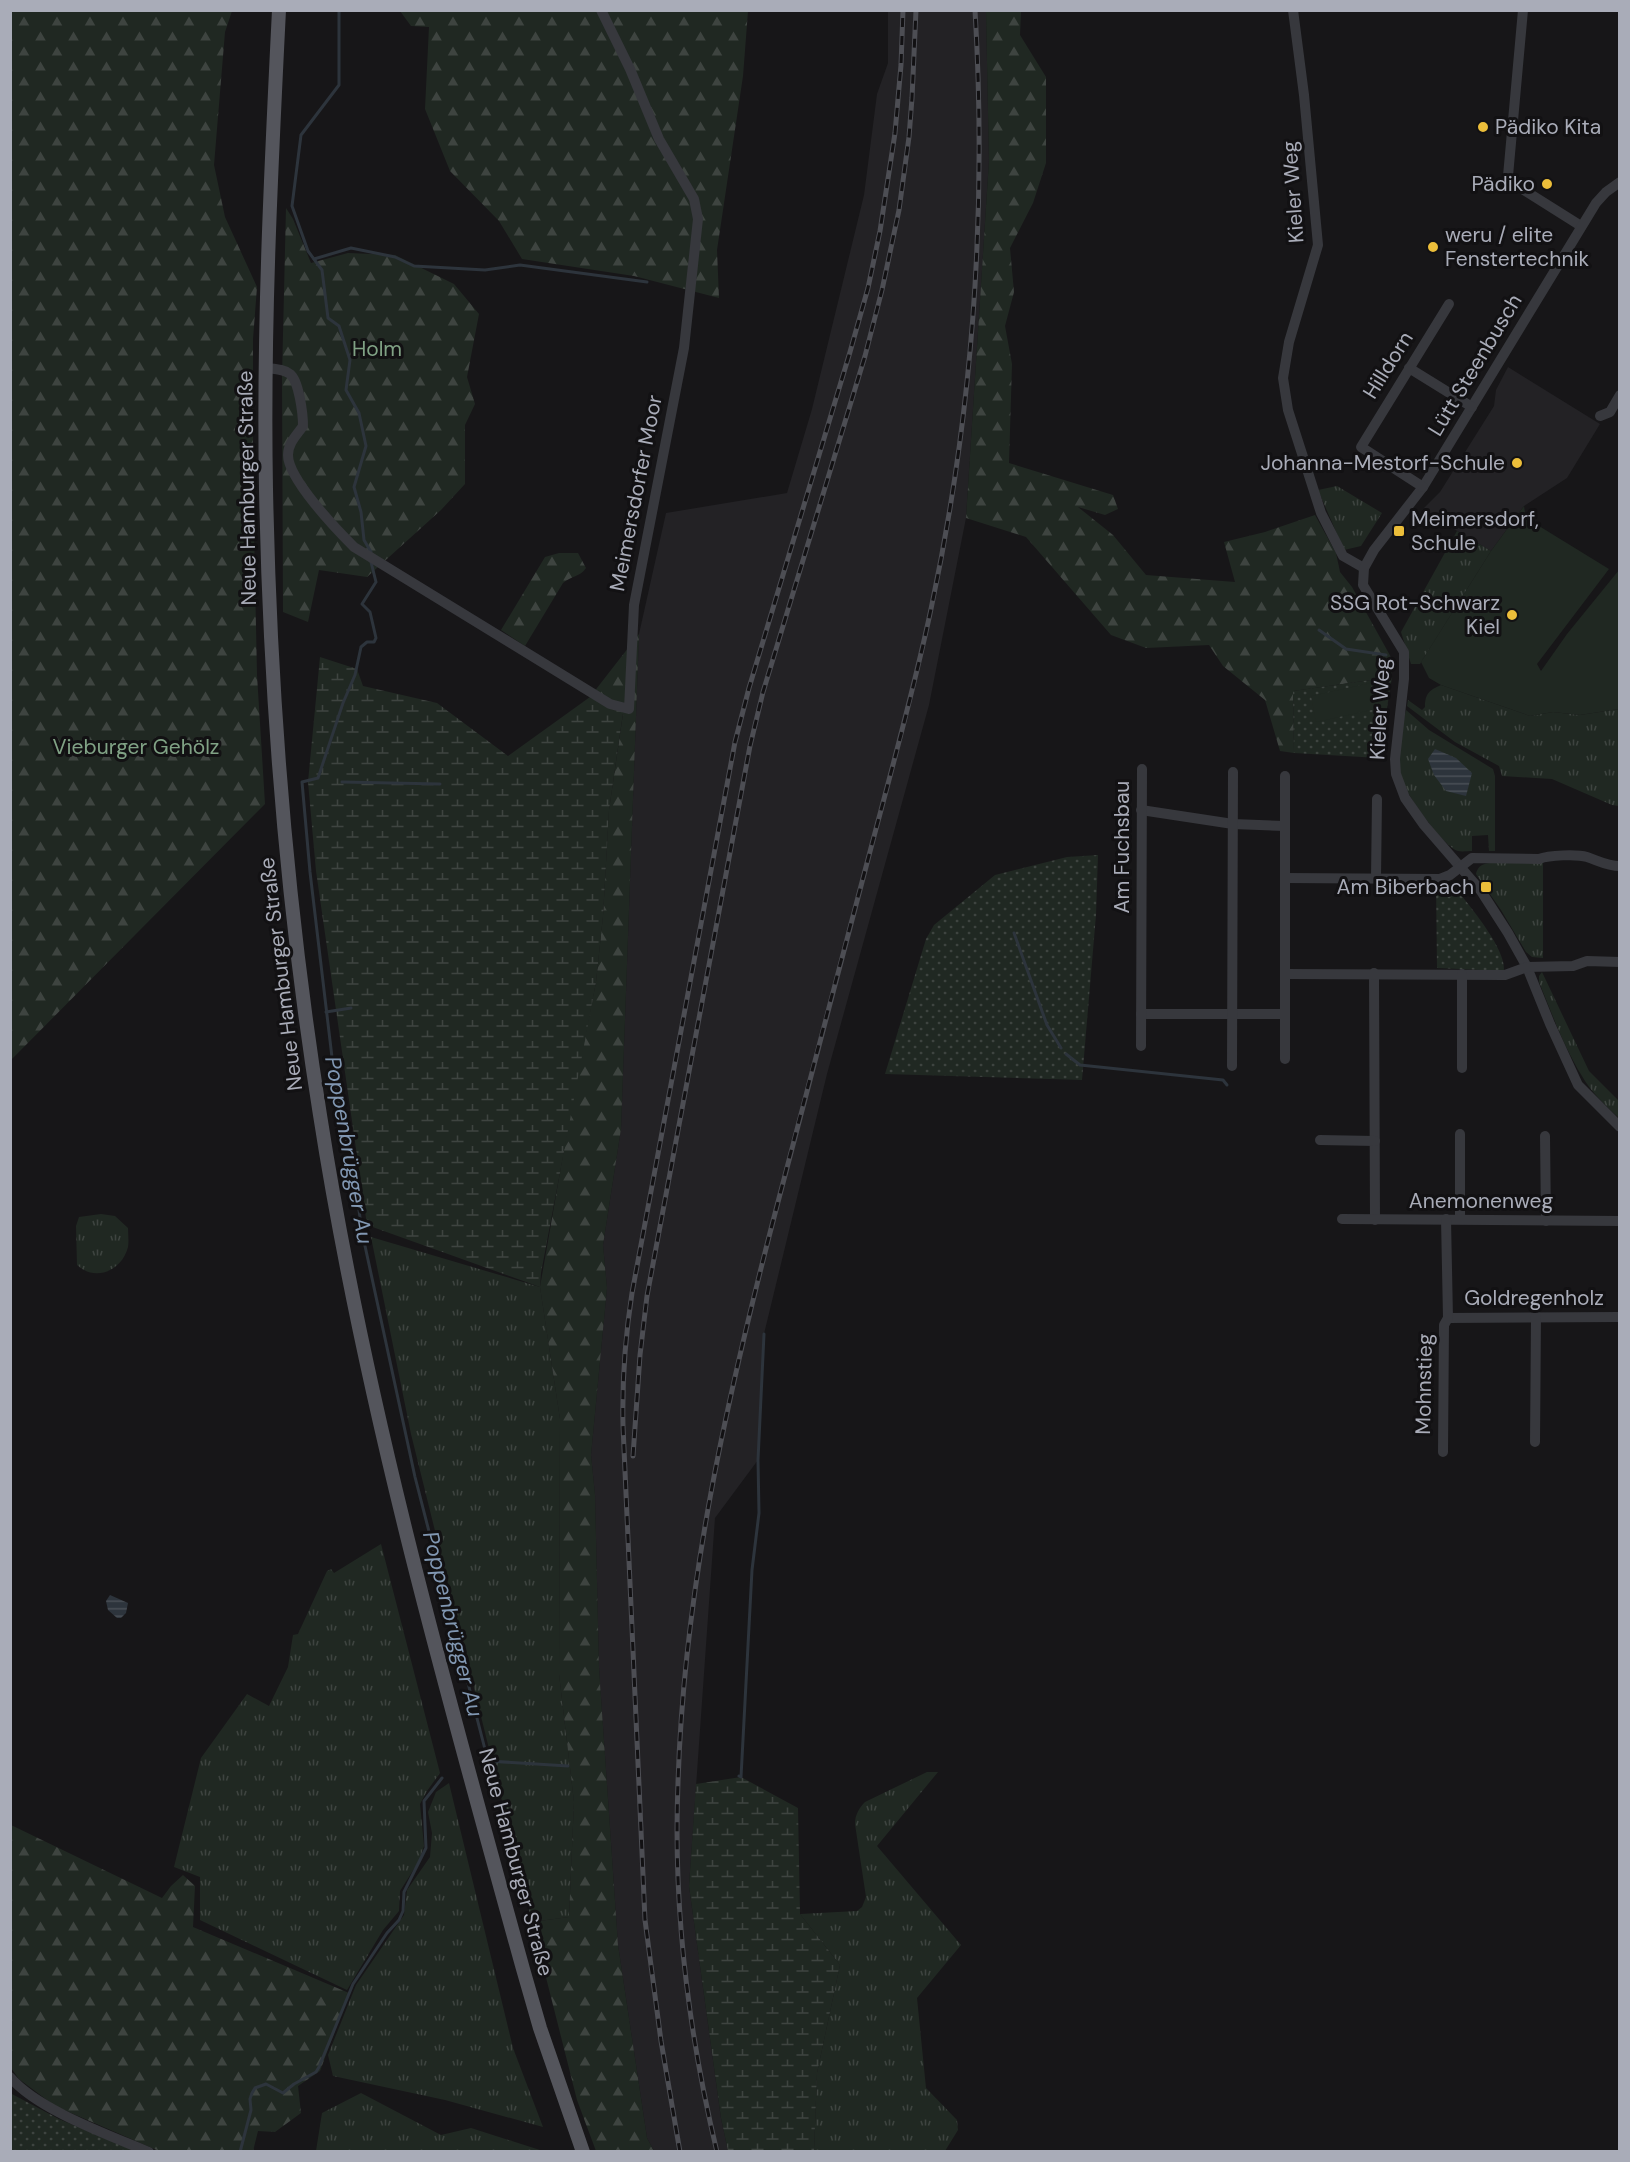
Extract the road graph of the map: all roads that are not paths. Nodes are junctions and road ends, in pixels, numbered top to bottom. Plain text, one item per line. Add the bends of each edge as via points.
1 (279, 10) edge
2 (601, 10) edge
3 (1293, 10) edge
4 (1523, 10) edge
5 (1620, 182) edge
6 (1581, 226) junction
7 (1449, 304) dead end
8 (266, 368) junction
9 (1409, 368) junction
10 (1620, 395) edge
11 (1472, 407) junction
12 (1600, 416) dead end
13 (1423, 487) junction
14 (1364, 568) junction
15 (1142, 769) dead end
16 (1233, 772) dead end
17 (1285, 776) dead end
18 (1377, 799) dead end
19 (1141, 810) junction
20 (1233, 824) junction
21 (1285, 826) junction
22 (1620, 866) edge
23 (1460, 867) junction
24 (1285, 878) junction
25 (1376, 878) junction
26 (1620, 962) edge
27 (1527, 967) junction
28 (1374, 973) junction
29 (1285, 974) junction
30 (1462, 974) junction
31 (1141, 1014) junction
32 (1232, 1014) junction
33 (1285, 1014) junction
34 (1141, 1046) dead end
35 (1285, 1059) dead end
36 (1232, 1066) dead end
37 (1462, 1068) dead end
38 (1620, 1127) edge
39 (1460, 1134) dead end
40 (1545, 1136) dead end
41 (1320, 1140) dead end
42 (1375, 1141) junction
43 (1342, 1219) dead end
44 (1460, 1219) junction
45 (1375, 1220) junction
46 (1446, 1220) junction
47 (1546, 1221) junction
48 (1620, 1221) edge
49 (1536, 1316) junction
50 (1620, 1317) edge
51 (1448, 1318) junction
52 (1535, 1442) dead end
53 (1443, 1452) dead end
54 (10, 2077) edge
55 (148, 2151) edge
56 (583, 2151) edge

1 - 8 main road, Neue Hamburger Straße
2 - 8 street, Meimersdorfer Moor via 658,139 694,199 698,219 684,348 634,605 629,709 610,704 354,547 291,470 290,447 303,426 296,383 290,373
3 - 14 street, Kieler Weg via 1318,245 1289,342 1283,378 1288,410 1321,513 1343,556
4 - 6 street via 1508,176 1511,182
5 - 6 street, Lütt Steenbusch via 1596,203
6 - 11 street, Lütt Steenbusch
7 - 9 street, Hilldorn
8 - 56 main road, Neue Hamburger Straße via 269,602 284,813 319,1114 351,1293 401,1512 537,2018
9 - 11 street
9 - 13 street, Hilldorn via 1361,447
10 - 12 street via 1610,412
11 - 13 street, Lütt Steenbusch
13 - 14 street, Lütt Steenbusch
14 - 23 street, Kieler Weg via 1363,585 1404,651 1396,774 1405,798
15 - 19 street, Am Fuchsbau
16 - 20 street
17 - 21 street
18 - 25 street
19 - 20 street
19 - 31 street, Am Fuchsbau
20 - 21 street
20 - 32 street
21 - 24 street
22 - 23 street via 1608,866 1584,856 1546,856 1472,858
23 - 25 street via 1440,879
23 - 27 street, Kieler Weg via 1487,900
24 - 25 street
24 - 29 street
26 - 27 street
27 - 30 street via 1505,975
27 - 38 street, Kieler Weg via 1578,1085
28 - 29 street
28 - 30 street
28 - 42 street
29 - 33 street
30 - 37 street
31 - 32 street
31 - 34 street, Am Fuchsbau
32 - 33 street
32 - 36 street
33 - 35 street
39 - 44 street
40 - 47 street
41 - 42 street
42 - 45 street
43 - 45 street, Anemonenweg
44 - 46 street, Anemonenweg
44 - 47 street, Anemonenweg
45 - 46 street, Anemonenweg
46 - 51 street, Mohnstieg
47 - 48 street, Anemonenweg
49 - 50 street, Goldregenholz
49 - 51 street, Goldregenholz
49 - 52 street
51 - 53 street, Mohnstieg via 1444,1325
54 - 55 street via 62,2114

